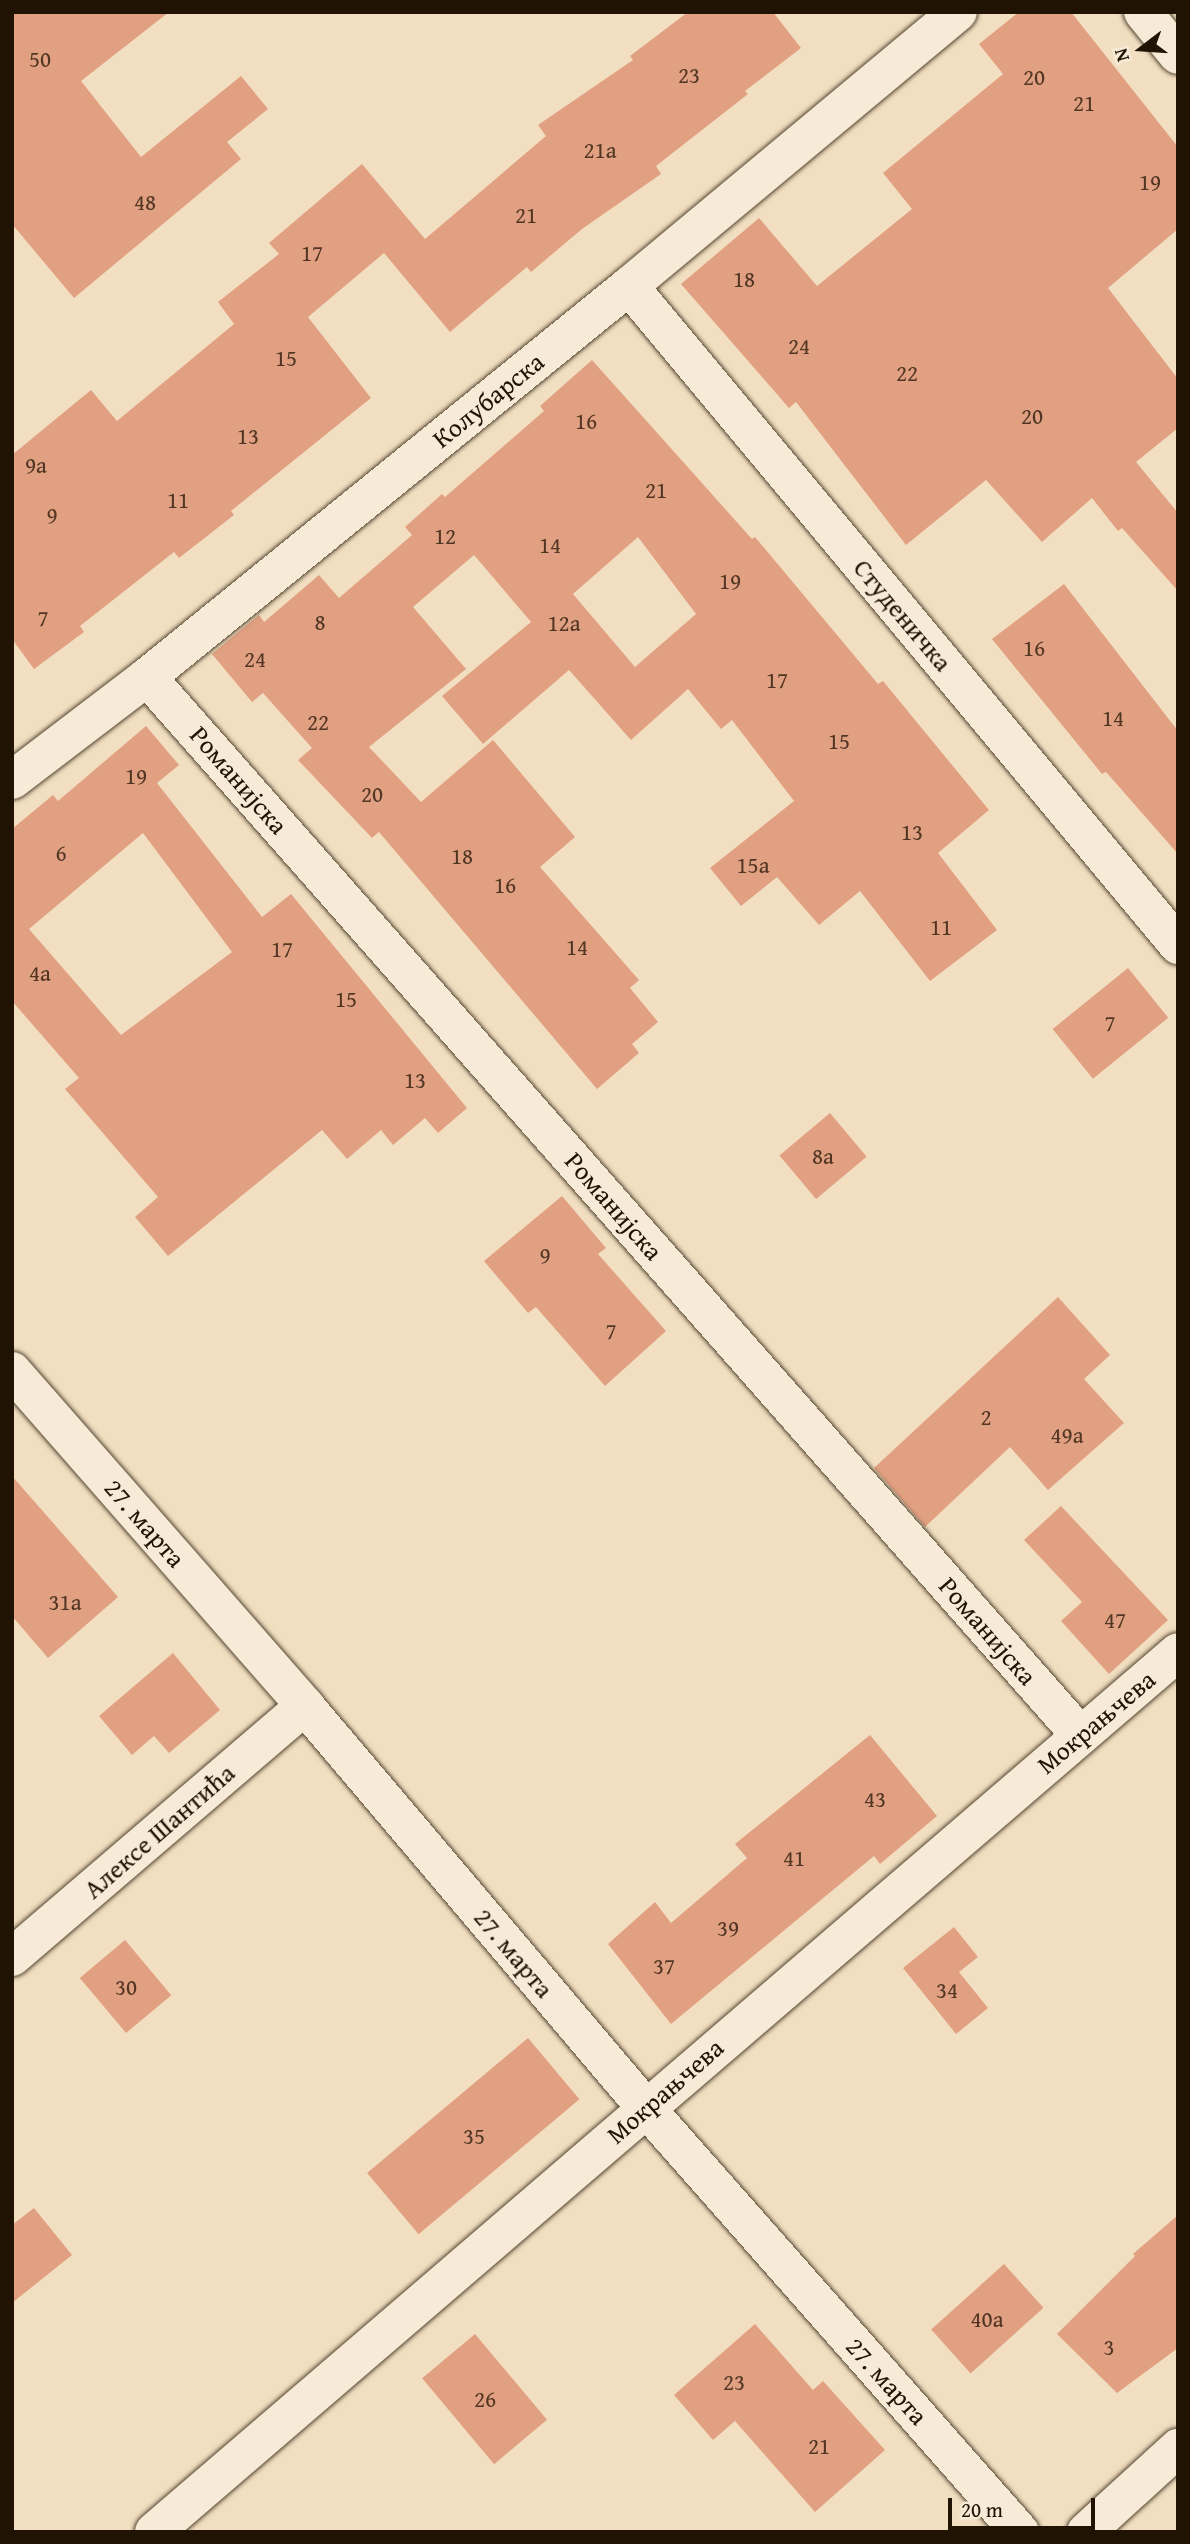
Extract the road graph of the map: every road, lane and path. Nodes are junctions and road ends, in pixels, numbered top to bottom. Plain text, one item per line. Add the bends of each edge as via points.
1 (958, 12) edge
2 (1143, 12) edge
3 (1178, 55) edge
4 (629, 286) junction
5 (147, 677) junction
6 (12, 780) edge
7 (1178, 944) edge
8 (12, 1371) edge
9 (1178, 1652) edge
10 (305, 1706) junction
11 (1080, 1735) junction
12 (12, 1957) edge
13 (645, 2108) junction
14 (1178, 2448) edge
15 (154, 2532) edge
16 (1020, 2532) edge
17 (1086, 2532) edge

1 - 4 street, Колубарска
2 - 3 street
4 - 5 street, Колубарска
4 - 7 street, Студеничка
5 - 6 street, Колубарска
5 - 11 street, Романијска
8 - 10 street, 27. марта
9 - 11 street, Мокрањчева
10 - 12 street, Алексе Шантића
10 - 13 street, 27. марта
11 - 13 street, Мокрањчева
13 - 15 street, Мокрањчева
13 - 16 street, 27. марта
14 - 17 street

